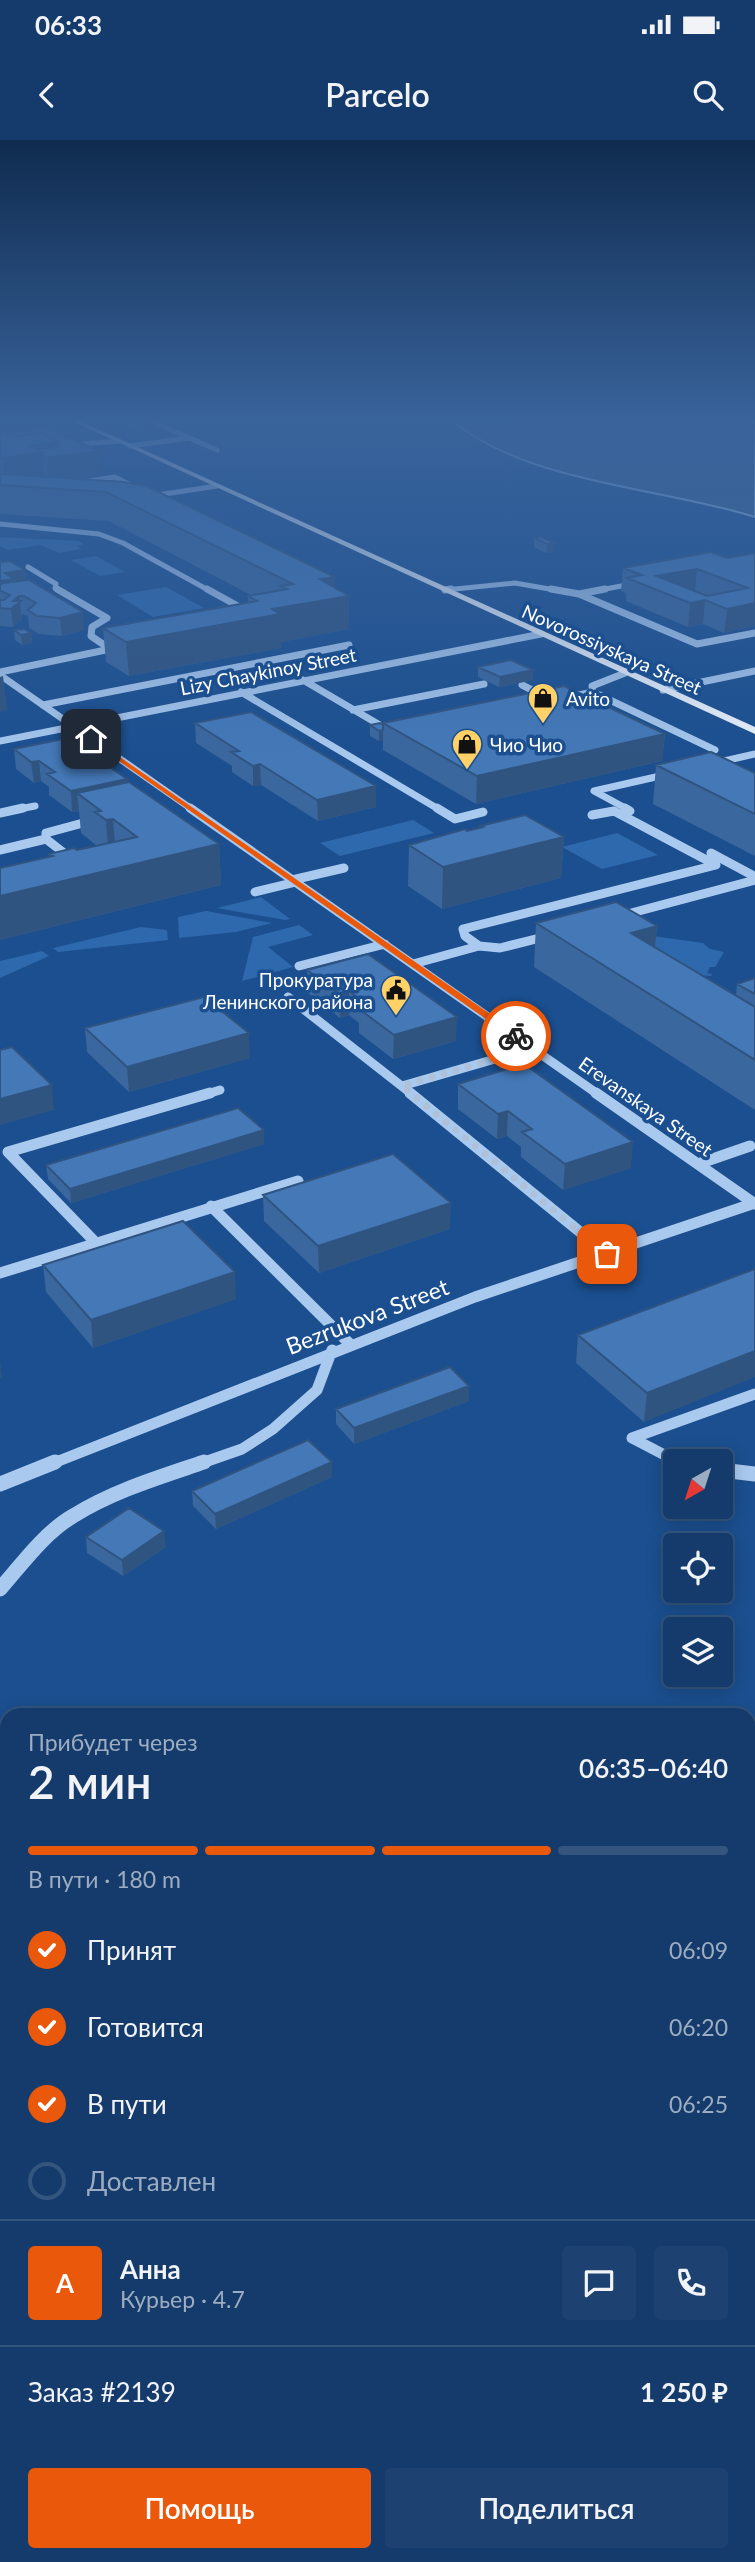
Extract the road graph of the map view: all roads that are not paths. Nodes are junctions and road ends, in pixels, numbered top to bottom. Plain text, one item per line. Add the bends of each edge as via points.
1 (99, 534) edge
2 (322, 534) edge
3 (135, 541) edge
4 (123, 543) junction
5 (28, 566) dead end
6 (646, 581) edge
7 (55, 588) junction
8 (44, 590) edge
9 (445, 590) junction
10 (579, 594) junction
11 (236, 619) edge
12 (755, 633) edge
13 (541, 635) junction
14 (349, 645) dead end
15 (123, 647) edge
16 (110, 649) junction
17 (755, 671) edge
18 (625, 673) junction
19 (1, 676) edge
20 (303, 680) junction
21 (484, 684) edge
22 (522, 685) edge
23 (663, 690) junction
24 (241, 692) junction
25 (593, 692) junction
26 (553, 701) junction
27 (540, 703) edge
28 (43, 705) junction
29 (353, 710) junction
30 (74, 726) junction
31 (755, 731) edge
32 (395, 733) edge
33 (0, 741) edge
34 (715, 750) dead end
35 (755, 754) edge
36 (695, 768) edge
37 (683, 771) edge
38 (36, 806) dead end
39 (482, 812) dead end
40 (0, 813) edge
41 (592, 815) dead end
42 (99, 819) edge
43 (46, 839) junction
44 (0, 850) edge
45 (344, 868) dead end
46 (68, 870) edge
47 (753, 878) edge
48 (294, 881) junction
49 (255, 892) dead end
50 (608, 920) edge
51 (568, 930) edge
52 (385, 944) junction
53 (479, 946) junction
54 (413, 964) junction
55 (299, 966) dead end
56 (288, 998) dead end
57 (533, 1048) junction
58 (402, 1086) junction
59 (220, 1090) dead end
60 (750, 1146) dead end
61 (698, 1164) junction
62 (298, 1181) edge
63 (755, 1203) edge
64 (211, 1206) junction
65 (97, 1244) junction
66 (607, 1254) junction
67 (0, 1273) edge
68 (349, 1344) junction
69 (332, 1350) junction
70 (755, 1394) edge
71 (663, 1454) edge
72 (733, 1472) edge
73 (755, 1475) edge
74 (0, 1484) edge
75 (0, 1589) edge

1 - 4 street
2 - 9 main road, Novorossiyskaya Street
3 - 4 street
4 - 11 street via 245,610
5 - 7 street via 56,584
6 - 10 street
7 - 8 lane
7 - 16 street via 107,618 92,627 91,636
9 - 10 street via 515,583
9 - 13 main road, Novorossiyskaya Street
10 - 12 street via 697,645
13 - 18 main road, Novorossiyskaya Street
13 - 20 street, Lizy Chaykinoy Street
14 - 28 street
15 - 16 street
16 - 19 street
17 - 23 street
18 - 23 main road, Novorossiyskaya Street
18 - 25 street via 592,686
19 - 28 street, Erevanskaya Street
20 - 24 street, Lizy Chaykinoy Street
20 - 29 street
21 - 29 street
22 - 26 street
23 - 31 main road, Novorossiyskaya Street
24 - 30 street, Lizy Chaykinoy Street
24 - 39 street via 455,819
25 - 26 street
25 - 34 street
26 - 27 street
28 - 30 street, Erevanskaya Street
29 - 32 street
30 - 33 street, Lizy Chaykinoy Street
30 - 48 street, Erevanskaya Street via 175,802
35 - 36 street
37 - 47 street via 594,792
38 - 40 street
41 - 53 street via 614,811 716,864 463,929
42 - 43 street via 46,833
43 - 44 street
43 - 46 street via 81,867
45 - 48 street
47 - 50 street
48 - 49 street
48 - 52 street, Erevanskaya Street
51 - 53 street via 500,948
52 - 54 street, Erevanskaya Street
52 - 55 lane
53 - 54 street
54 - 57 street, Erevanskaya Street
56 - 58 street
57 - 58 street
57 - 61 street, Erevanskaya Street
58 - 66 street
59 - 65 street via 8,1152
60 - 61 street
61 - 63 street, Erevanskaya Street
62 - 64 lane
63 - 66 street, Bezrukova Street
64 - 65 lane
64 - 68 street
65 - 67 lane
66 - 68 street, Bezrukova Street
68 - 69 street, Bezrukova Street
69 - 74 street, Bezrukova Street
69 - 75 street via 317,1390 273,1429 242,1449 131,1487 72,1516
70 - 71 street via 632,1438
72 - 73 street

